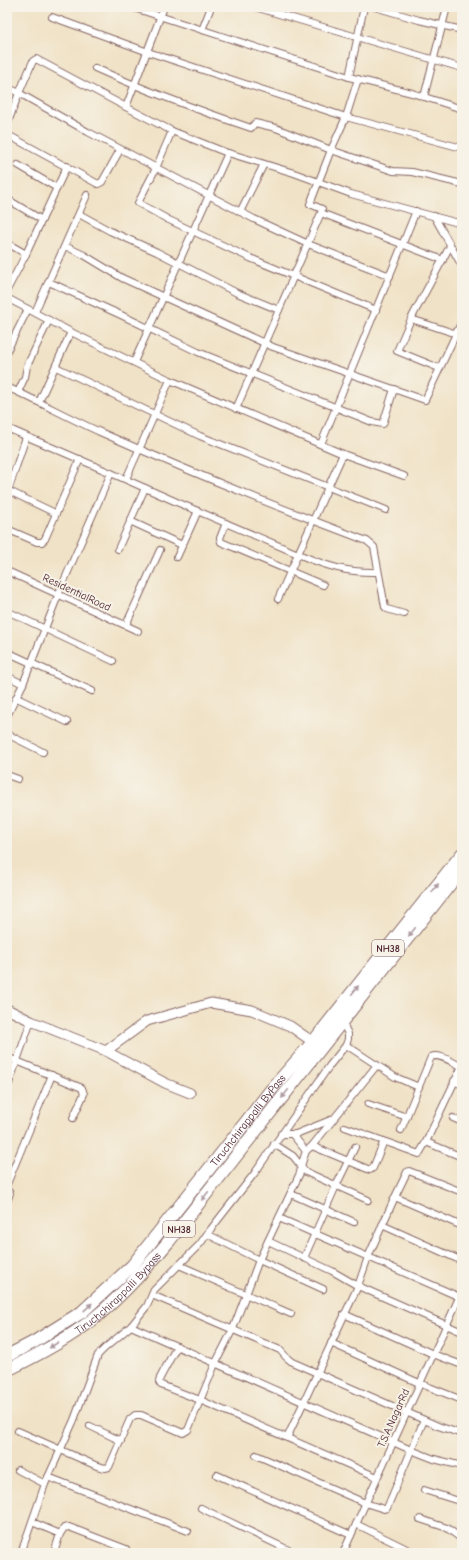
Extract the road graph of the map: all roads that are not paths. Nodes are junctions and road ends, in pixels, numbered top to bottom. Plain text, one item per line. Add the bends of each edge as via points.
1 (131, 7) edge
2 (164, 7) edge
3 (211, 7) edge
4 (255, 7) edge
5 (364, 7) edge
6 (375, 7) edge
7 (447, 7) edge
8 (52, 17) dead end
9 (161, 17) junction
10 (443, 24) junction
11 (202, 30) junction
12 (462, 30) edge
13 (358, 38) junction
14 (148, 52) junction
15 (434, 60) junction
16 (95, 68) dead end
17 (462, 68) edge
18 (349, 77) junction
19 (358, 79) junction
20 (135, 85) junction
21 (7, 87) edge
22 (19, 93) junction
23 (424, 97) junction
24 (126, 106) junction
25 (462, 109) edge
26 (346, 117) junction
27 (7, 125) edge
28 (172, 131) junction
29 (7, 133) edge
30 (462, 148) edge
31 (120, 150) junction
32 (331, 150) junction
33 (228, 153) junction
34 (264, 164) junction
35 (18, 165) dead end
36 (67, 166) junction
37 (156, 168) junction
38 (318, 182) junction
39 (462, 184) edge
40 (57, 188) junction
41 (87, 195) dead end
42 (209, 196) junction
43 (7, 199) edge
44 (416, 211) junction
45 (240, 212) junction
46 (321, 213) junction
47 (79, 214) junction
48 (434, 216) junction
49 (42, 220) junction
50 (462, 224) edge
51 (193, 231) junction
52 (7, 243) edge
53 (308, 244) junction
54 (403, 244) junction
55 (65, 246) junction
56 (450, 246) junction
57 (26, 254) junction
58 (443, 260) junction
59 (178, 263) junction
60 (462, 266) edge
61 (294, 276) junction
62 (390, 276) junction
63 (49, 282) junction
64 (7, 290) edge
65 (163, 296) junction
66 (7, 298) edge
67 (28, 309) junction
68 (279, 310) junction
69 (376, 310) junction
70 (35, 312) junction
71 (411, 319) junction
72 (49, 320) junction
73 (462, 321) edge
74 (149, 329) junction
75 (71, 332) junction
76 (457, 334) junction
77 (265, 343) junction
78 (7, 351) edge
79 (134, 362) junction
80 (56, 367) junction
81 (440, 368) junction
82 (349, 374) junction
83 (251, 375) junction
84 (170, 380) junction
85 (7, 387) edge
86 (394, 389) junction
87 (18, 392) junction
88 (39, 402) junction
89 (336, 408) junction
90 (236, 409) junction
91 (154, 415) junction
92 (7, 428) edge
93 (26, 437) junction
94 (320, 444) junction
95 (139, 449) junction
96 (343, 454) junction
97 (80, 459) junction
98 (111, 472) junction
99 (404, 476) dead end
100 (126, 479) junction
101 (145, 488) junction
102 (328, 488) junction
103 (7, 491) edge
104 (386, 510) dead end
105 (198, 511) junction
106 (55, 513) junction
107 (130, 521) junction
108 (313, 521) junction
109 (226, 523) junction
110 (7, 528) edge
111 (182, 545) junction
112 (118, 549) dead end
113 (160, 550) dead end
114 (298, 554) junction
115 (177, 557) dead end
116 (7, 571) edge
117 (291, 572) junction
118 (378, 572) junction
119 (323, 585) dead end
120 (59, 594) junction
121 (278, 599) dead end
122 (7, 611) edge
123 (404, 614) dead end
124 (126, 625) junction
125 (45, 629) junction
126 (138, 631) dead end
127 (7, 652) edge
128 (113, 661) dead end
129 (32, 663) junction
130 (7, 676) edge
131 (23, 684) junction
132 (92, 691) dead end
133 (17, 698) junction
134 (7, 716) edge
135 (67, 722) dead end
136 (7, 734) edge
137 (43, 752) dead end
138 (7, 775) edge
139 (18, 779) dead end
140 (462, 854) edge
141 (462, 869) edge
142 (356, 1003) junction
143 (7, 1009) edge
144 (31, 1021) junction
145 (342, 1021) junction
146 (346, 1045) junction
147 (316, 1047) junction
148 (106, 1050) junction
149 (7, 1057) edge
150 (17, 1062) junction
151 (377, 1065) junction
152 (462, 1066) edge
153 (52, 1075) junction
154 (454, 1081) junction
155 (462, 1085) edge
156 (419, 1087) junction
157 (7, 1089) edge
158 (190, 1093) dead end
159 (368, 1104) dead end
160 (407, 1117) junction
161 (73, 1118) dead end
162 (453, 1118) dead end
163 (333, 1119) junction
164 (462, 1122) edge
165 (345, 1127) dead end
166 (401, 1130) dead end
167 (282, 1134) junction
168 (292, 1134) junction
169 (384, 1141) junction
170 (426, 1142) junction
171 (274, 1144) junction
172 (312, 1146) junction
173 (355, 1147) dead end
174 (306, 1151) junction
175 (462, 1157) edge
176 (349, 1162) junction
177 (300, 1166) junction
178 (7, 1184) edge
179 (336, 1186) junction
180 (7, 1190) edge
181 (462, 1192) edge
182 (291, 1194) junction
183 (395, 1197) junction
184 (368, 1200) dead end
185 (7, 1202) edge
186 (325, 1210) junction
187 (279, 1218) junction
188 (354, 1222) dead end
189 (382, 1225) junction
190 (462, 1226) edge
191 (316, 1233) junction
192 (207, 1234) junction
193 (268, 1241) junction
194 (368, 1257) junction
195 (304, 1258) junction
196 (259, 1260) junction
197 (462, 1261) edge
198 (179, 1265) junction
199 (358, 1286) junction
200 (323, 1289) dead end
201 (152, 1295) junction
202 (246, 1295) junction
203 (461, 1295) edge
204 (291, 1314) dead end
205 (344, 1314) junction
206 (446, 1325) junction
207 (131, 1326) junction
208 (233, 1329) junction
209 (462, 1332) edge
210 (331, 1343) junction
211 (177, 1346) junction
212 (433, 1354) junction
213 (7, 1356) edge
214 (215, 1364) junction
215 (462, 1365) edge
216 (7, 1370) edge
217 (317, 1372) junction
218 (419, 1383) junction
219 (200, 1400) junction
220 (462, 1400) edge
221 (303, 1402) junction
222 (406, 1412) junction
223 (424, 1420) junction
224 (90, 1426) dead end
225 (18, 1431) dead end
226 (462, 1434) edge
227 (287, 1438) junction
228 (121, 1441) junction
229 (393, 1442) junction
230 (60, 1450) junction
231 (411, 1450) junction
232 (256, 1455) dead end
233 (462, 1466) edge
234 (18, 1470) dead end
235 (217, 1475) dead end
236 (48, 1477) junction
237 (377, 1477) junction
238 (45, 1484) junction
239 (424, 1490) dead end
240 (462, 1502) edge
241 (365, 1503) junction
242 (201, 1508) dead end
243 (420, 1519) dead end
244 (32, 1522) junction
245 (356, 1524) junction
246 (188, 1531) dead end
247 (60, 1532) junction
248 (351, 1535) junction
249 (462, 1539) edge
250 (126, 1549) dead end
251 (21, 1553) edge
252 (54, 1553) edge
253 (295, 1553) edge
254 (343, 1553) edge
255 (415, 1553) edge

1 - 9 street
2 - 9 street
3 - 11 street
4 - 13 street
5 - 13 street
6 - 10 street
7 - 10 street
8 - 14 street
9 - 11 street
9 - 14 street
10 - 12 street
10 - 15 street
11 - 18 street
13 - 15 street
13 - 18 street
14 - 20 street
14 - 26 street
15 - 17 street
15 - 23 street
16 - 20 street
18 - 19 street
19 - 23 street
19 - 26 street
20 - 24 street
20 - 32 street via 251,128 255,123 276,128
21 - 22 street
22 - 24 street via 36,59
22 - 27 street
22 - 31 street
23 - 25 street
24 - 28 street
26 - 30 street
26 - 32 street
28 - 33 street
28 - 37 street
29 - 36 street
31 - 36 street via 100,184 95,184
31 - 37 street
32 - 38 street
32 - 39 street via 393,171 412,172
33 - 34 street
33 - 42 street
34 - 38 street
34 - 45 street
35 - 40 street
36 - 40 street
37 - 42 street
37 - 51 street via 138,203
38 - 44 street via 351,194
38 - 46 street via 310,204 322,209
40 - 49 street
41 - 47 street
42 - 45 street
42 - 51 street
43 - 49 street
44 - 48 street
44 - 54 street
45 - 53 street
46 - 53 street
46 - 54 street
47 - 55 street
47 - 59 street
48 - 50 street
48 - 56 street
49 - 57 street
51 - 59 street
51 - 61 street
52 - 57 street
53 - 61 street
53 - 62 street
54 - 58 street
54 - 62 street
55 - 63 street
55 - 65 street via 122,278
56 - 58 street
56 - 60 street
57 - 64 street
58 - 71 street
59 - 65 street
59 - 68 street via 237,293
61 - 68 street
61 - 69 street
62 - 69 street
63 - 70 street
63 - 74 street
65 - 74 street
65 - 77 street
66 - 67 street
67 - 70 street
67 - 78 street
68 - 77 street
69 - 82 street
70 - 72 street
71 - 76 street
71 - 81 street via 398,350
72 - 75 street
72 - 87 street via 27,366
73 - 76 street
74 - 79 street
74 - 83 street
75 - 79 street
75 - 80 street
76 - 81 street
77 - 82 street
77 - 83 street
79 - 84 street
80 - 88 street
80 - 91 street
81 - 86 street via 425,400
82 - 86 street
82 - 89 street
83 - 89 street
83 - 90 street
84 - 90 street
84 - 91 street
85 - 87 street
86 - 89 street via 383,424
87 - 88 street
88 - 95 street
89 - 94 street
90 - 94 street
91 - 95 street
91 - 102 street
92 - 93 street
93 - 97 street
93 - 103 street
94 - 96 street
95 - 100 street
95 - 108 street
96 - 99 street
96 - 102 street
97 - 98 street
97 - 106 street
98 - 100 street
98 - 120 street
100 - 101 street
101 - 105 street
101 - 107 street
102 - 104 street
102 - 108 street
103 - 106 street
105 - 109 street
105 - 111 street
106 - 110 street via 42,542
107 - 111 street
107 - 112 street
108 - 114 street
108 - 118 street via 371,544 374,547
109 - 114 street
109 - 117 street via 221,542
111 - 115 street
113 - 124 street
114 - 117 street
114 - 118 street via 337,569
116 - 120 street, ResidentialRoad
117 - 119 street
117 - 121 street
118 - 123 street via 386,609
120 - 124 street, ResidentialRoad
120 - 125 street
122 - 125 street
124 - 126 street, ResidentialRoad
125 - 128 street
125 - 129 street
127 - 129 street
129 - 131 street
129 - 132 street
130 - 131 street
131 - 133 street
133 - 134 street
133 - 135 street
136 - 137 street
138 - 139 street
147 -> 140 highway, NH38
141 -> 142 highway, Tiruchchirappalli Bypass / NH38
142 - 145 highway, Tiruchchirappalli Bypass / NH38
142 - 147 street, Tiruchchirappalli Bypass via 348,1007
143 - 144 street
144 - 148 street
144 - 150 street
145 - 146 street via 348,1034
145 - 147 highway, Tiruchchirappalli Bypass / NH38
146 - 151 street
146 - 167 street
147 - 148 street via 290,1026 252,1010 211,1003 147,1021
213 -> 147 highway, Tiruchchirappalli ByPass / NH38 via 82,1312 132,1266 271,1090
147 -> 216 highway, Tiruchchirappalli Bypass / NH38 via 169,1242 126,1290 91,1321 38,1355
148 - 158 street via 164,1083
149 - 150 street
150 - 153 street
150 - 157 street
151 - 156 street via 395,1077
151 - 163 street
152 - 154 street
152 - 156 street via 439,1056 431,1057
153 - 161 street via 84,1091
153 - 178 street
154 - 155 street
154 - 170 street
156 - 160 street
159 - 160 street
160 - 166 street
162 - 164 street
163 - 168 street
163 - 172 street
165 - 169 street
167 - 168 street
167 - 171 street
168 - 174 street
169 - 170 street via 419,1154
169 - 176 street via 370,1170
170 - 175 street
171 - 177 street via 293,1156
171 - 192 street
172 - 174 street
172 - 176 street
173 - 176 street
174 - 177 street
176 - 179 street
177 - 179 street via 306,1172
177 - 182 street via 300,1173
179 - 184 street
179 - 186 street
180 - 185 street via 10,1193
181 - 183 street via 409,1171 406,1172
182 - 186 street
182 - 187 street
183 - 189 street
183 - 190 street
186 - 188 street
186 - 191 street
187 - 191 street
187 - 193 street
189 - 194 street
189 - 197 street
191 - 194 street
191 - 195 street
192 - 196 street
192 - 198 street
193 - 195 street
193 - 196 street
194 - 199 street
194 - 203 street
195 - 199 street
196 - 200 street
196 - 202 street
198 - 201 street via 157,1286
198 - 202 street
199 - 205 street
199 - 206 street
201 - 207 street via 147,1306
201 - 208 street
202 - 204 street
202 - 208 street
203 - 206 street, T.S.A.NagarRd
205 - 210 street
205 - 212 street
206 - 209 street
206 - 212 street, T.S.A.NagarRd
207 - 211 street
207 - 230 street via 98,1355
208 - 214 street
208 - 217 street via 280,1350 292,1362
210 - 217 street
210 - 218 street
211 - 214 street
211 - 219 street via 159,1382
212 - 215 street
212 - 218 street, T.S.A.NagarRd
214 - 219 street
214 - 221 street
217 - 221 street
217 - 222 street
218 - 220 street
218 - 222 street, T.S.A.NagarRd
219 - 227 street
219 - 228 street via 186,1432 135,1415 130,1419
221 - 227 street
221 - 229 street
222 - 223 street
222 - 229 street, T.S.A.NagarRd
223 - 226 street
223 - 231 street
224 - 228 street
225 - 230 street
227 - 237 street
228 - 230 street via 109,1466 105,1468
229 - 231 street
229 - 237 street, T.S.A.NagarRd
230 - 236 street
231 - 233 street
231 - 241 street via 387,1508 380,1509
232 - 241 street
234 - 238 street
235 - 248 street
236 - 238 street
236 - 246 street
237 - 241 street, T.S.A.NagarRd
238 - 244 street
239 - 240 street
241 - 245 street, T.S.A.NagarRd
242 - 253 street
243 - 249 street via 447,1528
244 - 247 street
244 - 251 street
245 - 248 street, T.S.A.NagarRd
245 - 255 street
247 - 250 street via 66,1526
247 - 252 street
248 - 254 street, T.S.A.NagarRd

